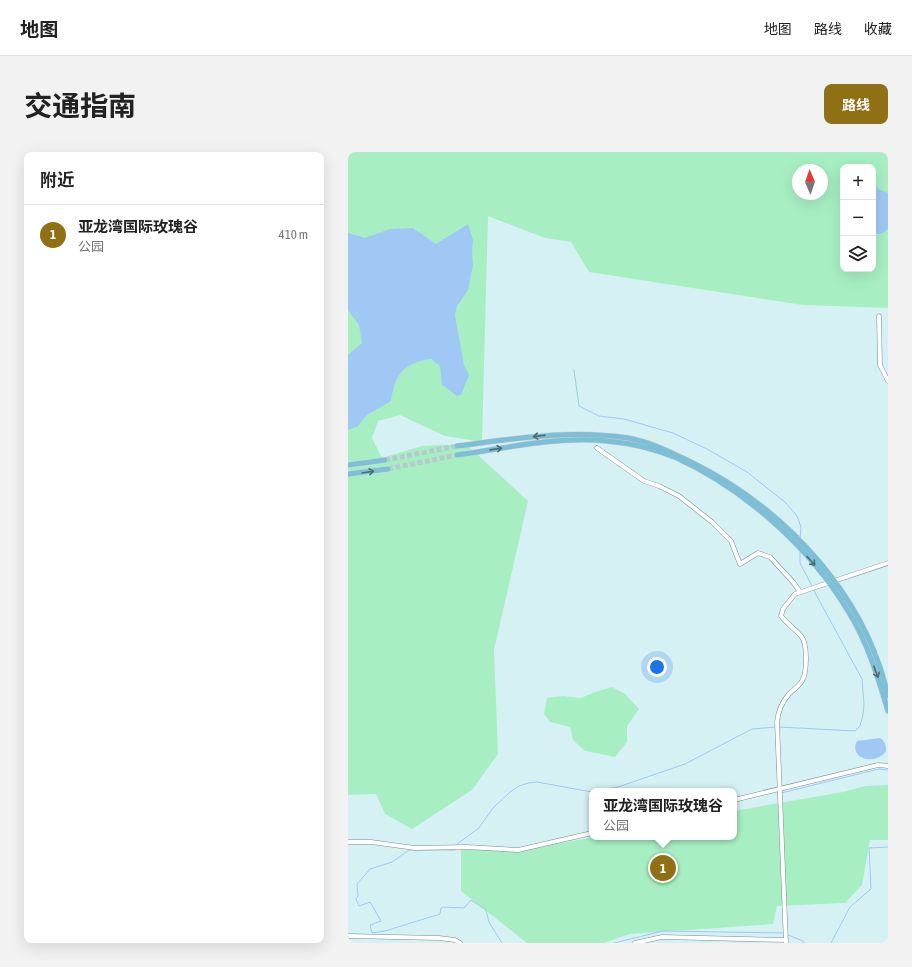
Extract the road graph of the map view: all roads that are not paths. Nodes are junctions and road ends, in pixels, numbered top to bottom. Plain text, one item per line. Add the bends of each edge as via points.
1 (879, 316) dead end
2 (888, 381) edge
3 (456, 446) tunnel mouth
4 (597, 448) dead end
5 (457, 455) tunnel mouth
6 (385, 460) tunnel mouth
7 (348, 465) edge
8 (388, 469) tunnel mouth
9 (348, 474) edge
10 (745, 497) junction
11 (760, 508) junction
12 (888, 563) edge
13 (832, 581) junction
14 (800, 592) junction
15 (888, 696) edge
16 (888, 711) edge
17 (888, 766) edge
18 (780, 789) junction
19 (737, 799) edge
20 (589, 834) edge
21 (348, 842) edge
22 (348, 936) edge
23 (785, 941) edge
24 (460, 943) edge
25 (635, 943) edge

1 - 2 street via 880,365
10 -> 3 main road via 711,472 668,450 629,438 542,435
4 - 14 street via 644,481 679,496 712,522 731,541 740,564 758,554 770,557
5 -> 10 main road via 571,439 638,445 676,458
6 - 7 main road
9 -> 8 main road
10 - 11 main road
11 - 13 main road via 816,558
11 -> 16 main road via 827,578 849,611 864,642
12 - 13 street
13 - 14 street
13 - 15 main road via 842,592 868,637 884,677
14 - 18 street via 787,602 781,616 802,637 806,649 806,664 803,681 788,695 778,714
17 - 18 street via 878,765
18 - 19 street
18 - 23 street
20 - 21 street via 518,850 467,847 415,848 371,842
22 - 24 street via 439,938
23 - 25 street via 662,937

